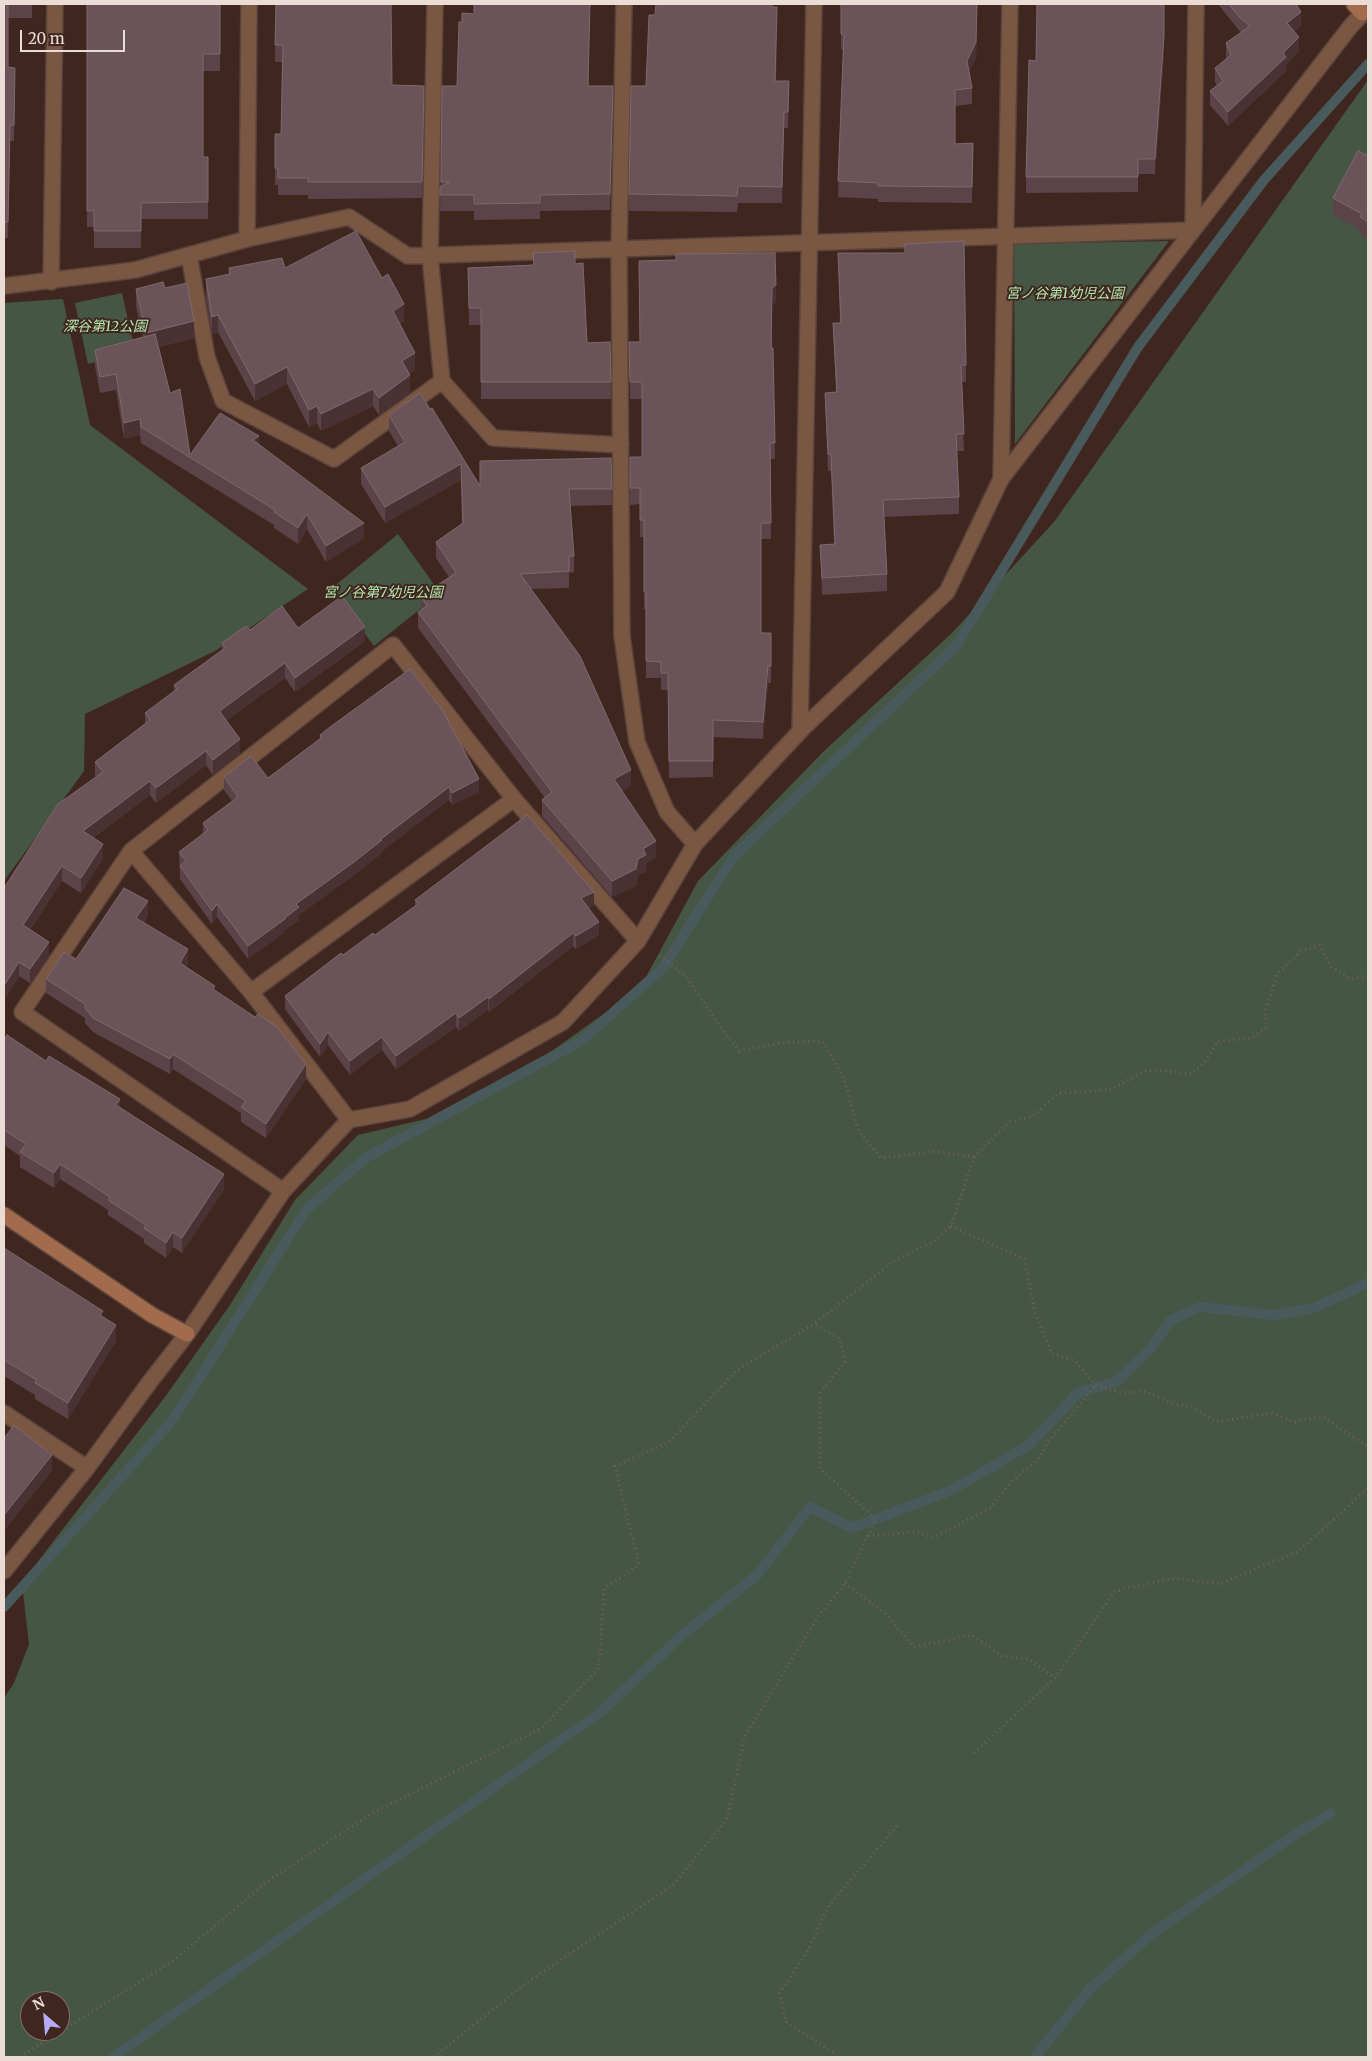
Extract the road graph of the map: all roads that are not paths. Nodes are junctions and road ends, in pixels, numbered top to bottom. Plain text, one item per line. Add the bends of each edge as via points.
1 (55, 4) edge
2 (248, 4) edge
3 (435, 4) edge
4 (624, 4) edge
5 (814, 4) edge
6 (1010, 4) edge
7 (1196, 4) edge
8 (1361, 8) edge
9 (1193, 230) junction
10 (1006, 236) junction
11 (247, 239) junction
12 (810, 242) junction
13 (619, 248) junction
14 (189, 255) junction
15 (430, 256) junction
16 (51, 282) junction
17 (4, 286) edge
18 (442, 381) junction
19 (621, 444) junction
20 (1001, 480) junction
21 (800, 731) junction
22 (514, 800) junction
23 (696, 844) junction
24 (131, 851) junction
25 (638, 940) junction
26 (251, 992) junction
27 (349, 1120) junction
28 (283, 1191) junction
29 (4, 1215) edge
30 (187, 1334) junction
31 (4, 1413) edge
32 (87, 1468) junction
33 (4, 1571) edge

1 - 16 street
2 - 11 street
3 - 15 street
4 - 13 street
5 - 12 street
6 - 10 street
7 - 9 street
8 - 9 street
9 - 10 street
9 - 20 street
10 - 12 street
10 - 20 street
11 - 14 street
11 - 15 street via 350,217 408,256
12 - 13 street
12 - 21 street
13 - 15 street
13 - 19 street
14 - 16 street via 135,270
14 - 18 street via 207,357 224,401 334,459
15 - 18 street
16 - 17 street
18 - 19 street via 493,438
19 - 23 street via 622,636 637,742 667,812
20 - 21 street via 946,592
21 - 23 street
22 - 24 street via 393,645
22 - 25 street
22 - 26 street
23 - 25 street
24 - 26 street
24 - 28 street via 22,1012
25 - 27 street via 563,1022 410,1109
26 - 27 street
27 - 28 street
28 - 30 street
29 - 30 street via 152,1315
30 - 32 street
31 - 32 street
32 - 33 street

